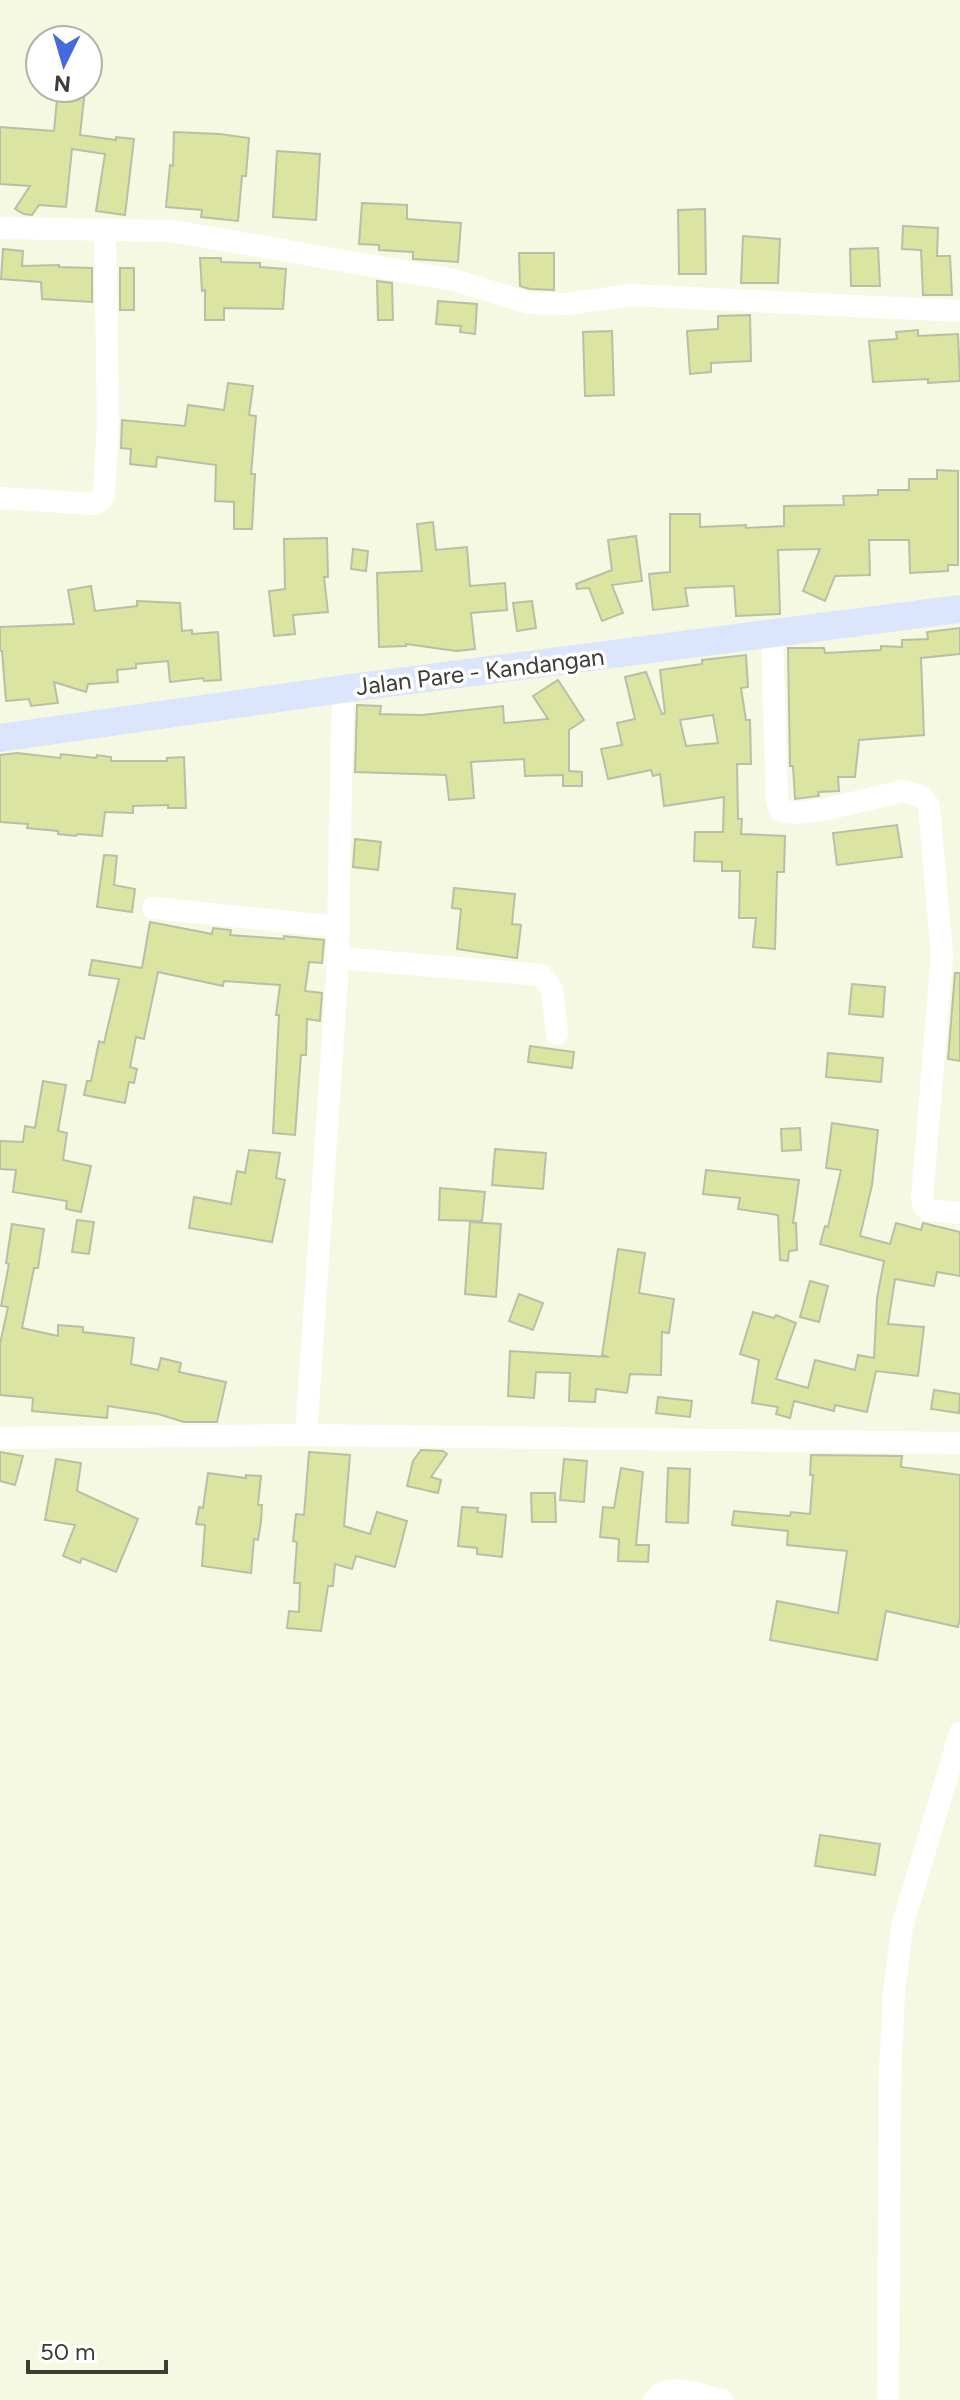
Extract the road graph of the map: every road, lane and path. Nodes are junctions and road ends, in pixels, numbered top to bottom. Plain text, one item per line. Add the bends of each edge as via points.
1 (0, 228) edge
2 (105, 229) junction
3 (960, 311) edge
4 (0, 498) edge
5 (960, 609) edge
6 (772, 635) junction
7 (343, 689) junction
8 (0, 738) edge
9 (153, 908) dead end
10 (339, 927) junction
11 (338, 958) junction
12 (951, 966) edge
13 (557, 1034) dead end
14 (960, 1213) edge
15 (306, 1435) junction
16 (0, 1438) edge
17 (960, 1443) edge
18 (960, 1733) edge
19 (654, 2400) edge
20 (722, 2400) edge
21 (888, 2400) edge

1 - 2 street
2 - 3 street via 172,231 454,280 528,303 568,304 630,295
2 - 4 street via 104,494 95,504
5 - 6 main road, Jalan Pare - Kandangan
6 - 7 main road, Jalan Pare - Kandangan
6 - 12 street via 778,806 784,813 809,812 903,791 921,796 931,816
7 - 8 main road, Jalan Pare - Kandangan
7 - 10 street
9 - 10 street
10 - 11 street
11 - 13 street via 541,975 552,989
11 - 15 street
12 - 14 street via 922,1198 928,1210
15 - 16 street
15 - 17 street
18 - 21 street via 902,1927 896,1981 890,2073
19 - 20 street via 664,2391 680,2390

